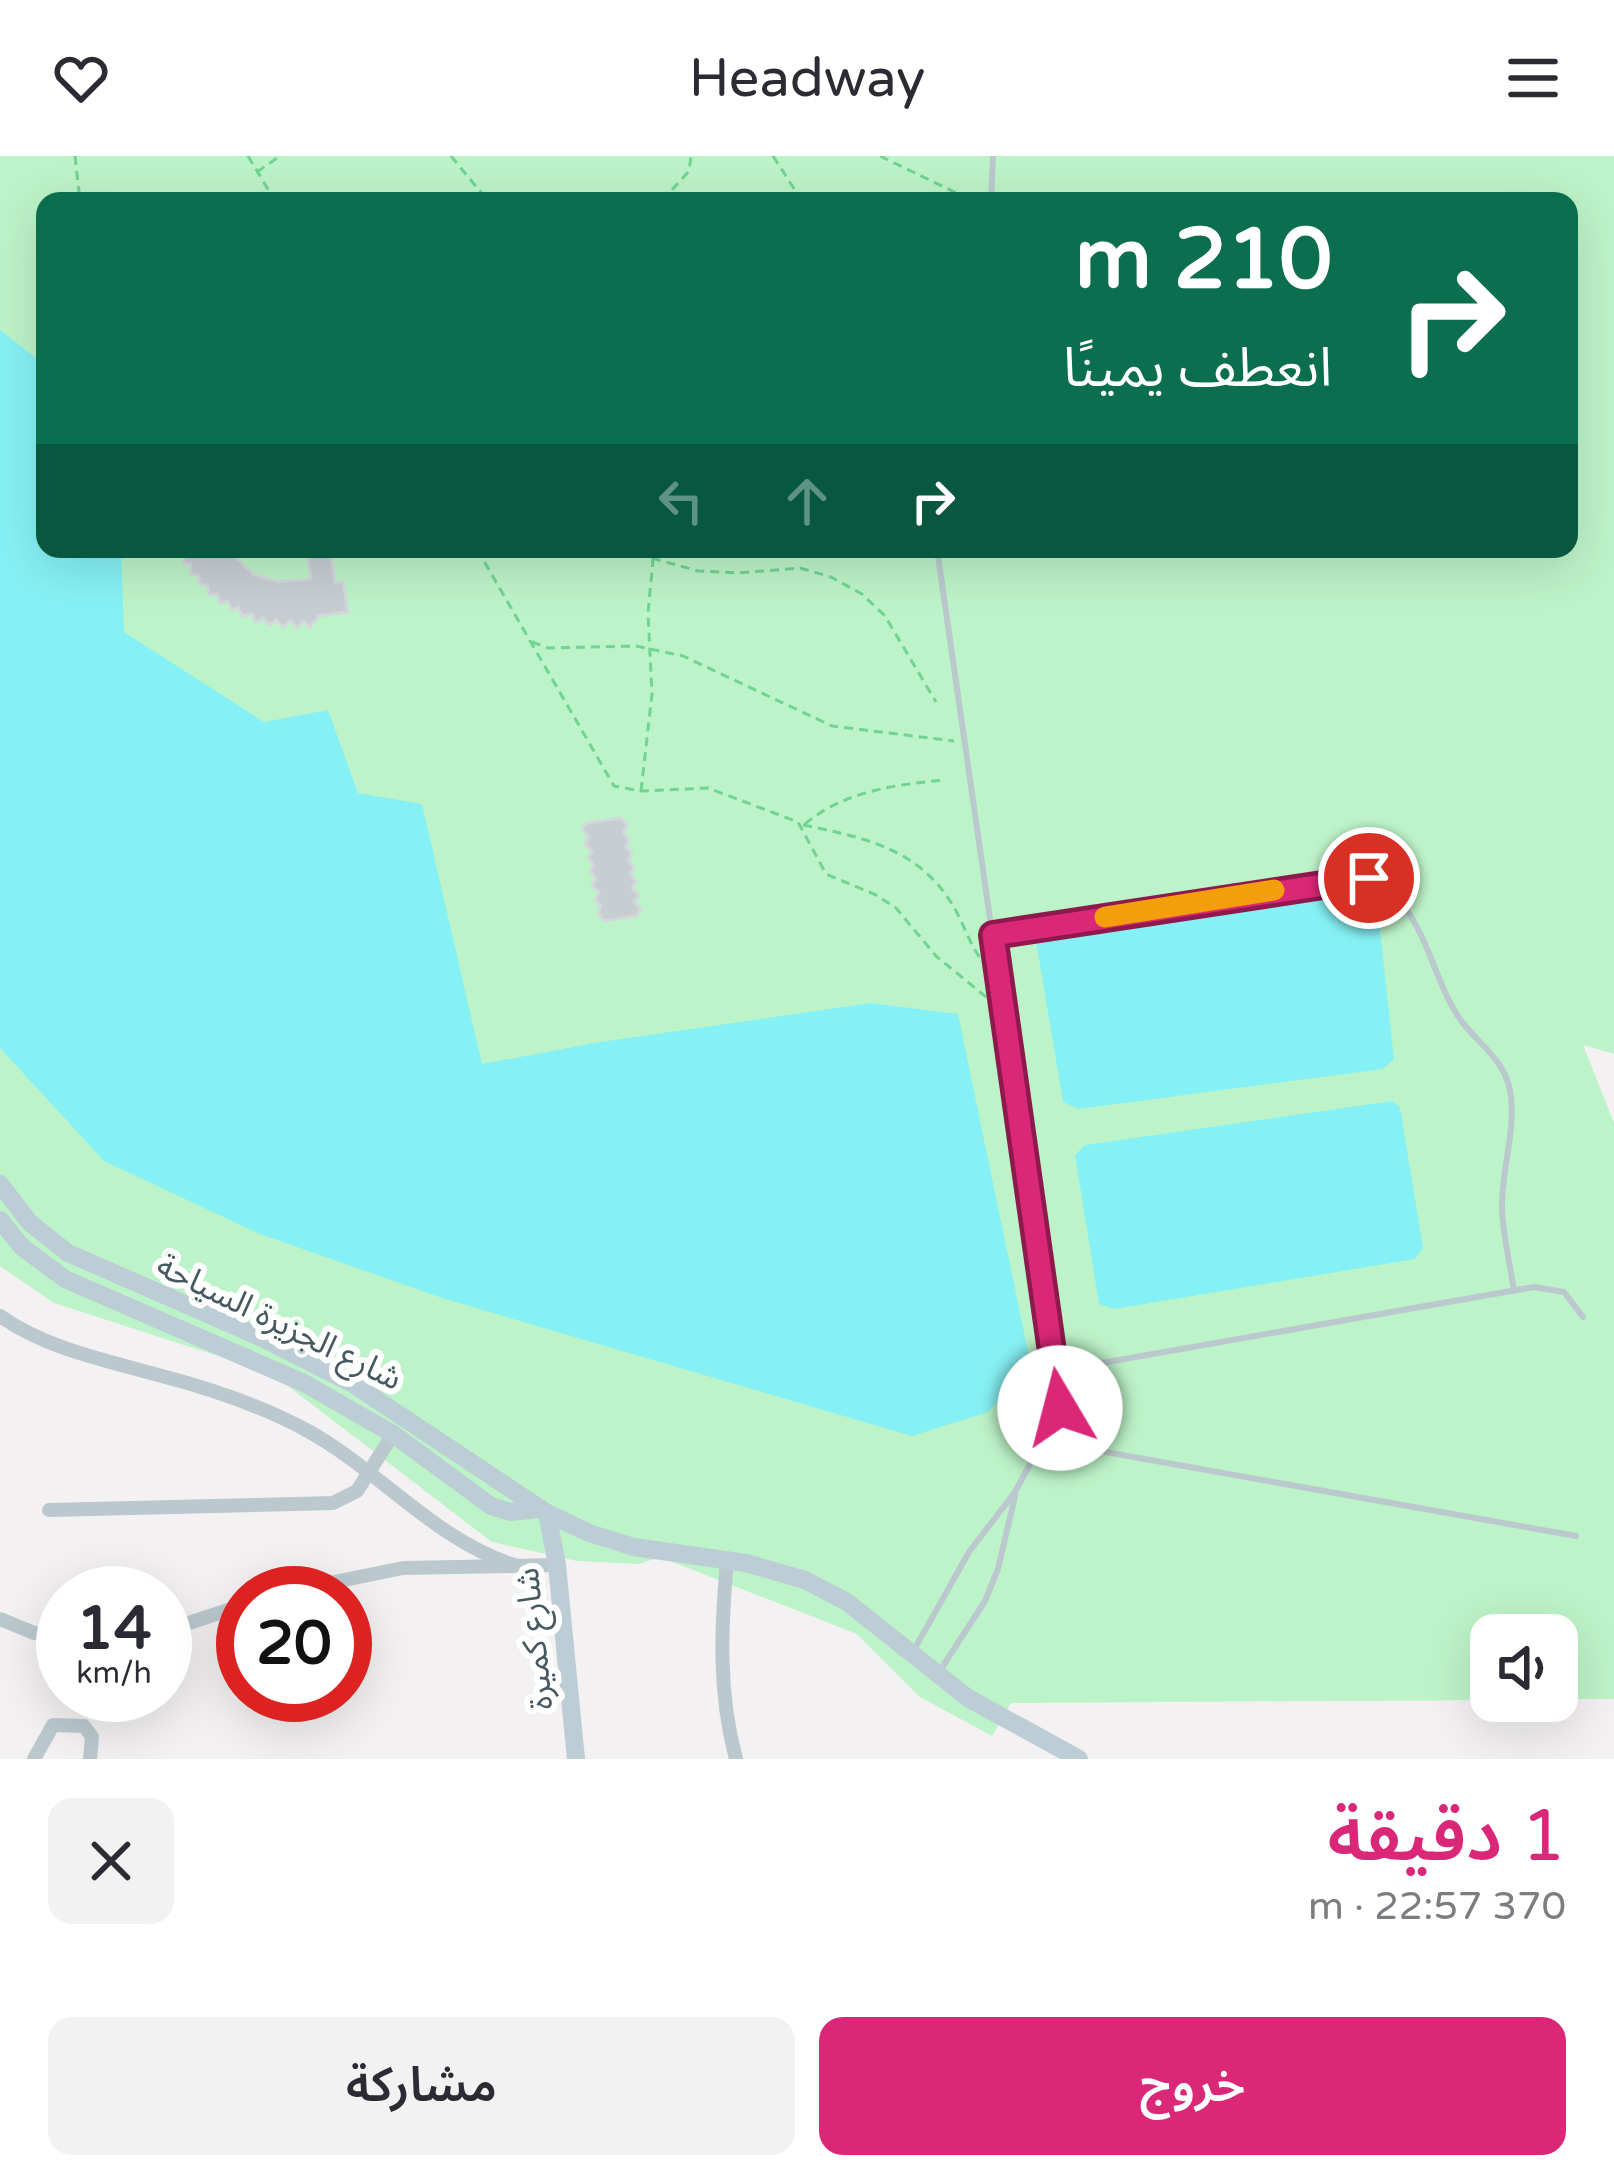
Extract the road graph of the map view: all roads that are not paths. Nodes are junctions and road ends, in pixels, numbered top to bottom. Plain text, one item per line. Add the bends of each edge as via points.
1 (993, 156) edge
2 (991, 192) edge
3 (938, 558) edge
4 (993, 935) junction
5 (0, 1184) edge
6 (0, 1220) edge
7 (1514, 1291) junction
8 (0, 1316) edge
9 (1582, 1317) dead end
10 (1060, 1408) junction
11 (393, 1434) junction
12 (1044, 1441) junction
13 (370, 1472) junction
14 (1015, 1492) junction
15 (49, 1510) dead end
16 (544, 1511) junction
17 (1576, 1536) dead end
18 (727, 1561) junction
19 (557, 1564) junction
20 (514, 1565) junction
21 (372, 1574) edge
22 (0, 1619) edge
23 (36, 1633) edge
24 (913, 1652) junction
25 (939, 1672) junction
26 (34, 1759) edge
27 (90, 1759) edge
28 (576, 1759) edge
29 (736, 1759) edge
30 (1079, 1759) edge

1 - 2 lane
3 - 4 lane
4 - 7 lane via 1352,878 1390,892 1412,918 1462,1022 1500,1062 1510,1091 1502,1210
4 - 10 lane
5 - 16 main road, شارع الجزيرة السياحة via 30,1223 68,1253 353,1384
6 - 11 main road, شارع الجزيرة السياحة via 65,1279 256,1360
7 - 9 lane via 1556,1288
7 - 10 lane via 1096,1364
8 - 13 street via 75,1353 245,1403
10 - 12 lane
11 - 13 street
11 - 16 main road, شارع الجزيرة السياحة via 490,1506
12 - 14 lane
12 - 17 lane
13 - 15 street via 352,1496 333,1504
13 - 20 street via 467,1545
14 - 24 lane via 969,1552
14 - 25 lane via 985,1601
16 - 18 main road, شارع الجزيرة السياحة via 611,1541
16 - 19 main road, شارع كميرة
18 - 24 main road, شارع الجزيرة السياحة via 826,1590
18 - 29 street via 720,1661
19 - 20 street
19 - 28 main road, شارع كميرة
20 - 21 street
22 - 23 street
24 - 25 main road, شارع الجزيرة السياحة
25 - 30 main road, شارع الجزيرة السياحة via 968,1698
26 - 27 street via 53,1725 65,1723 84,1726 92,1737

